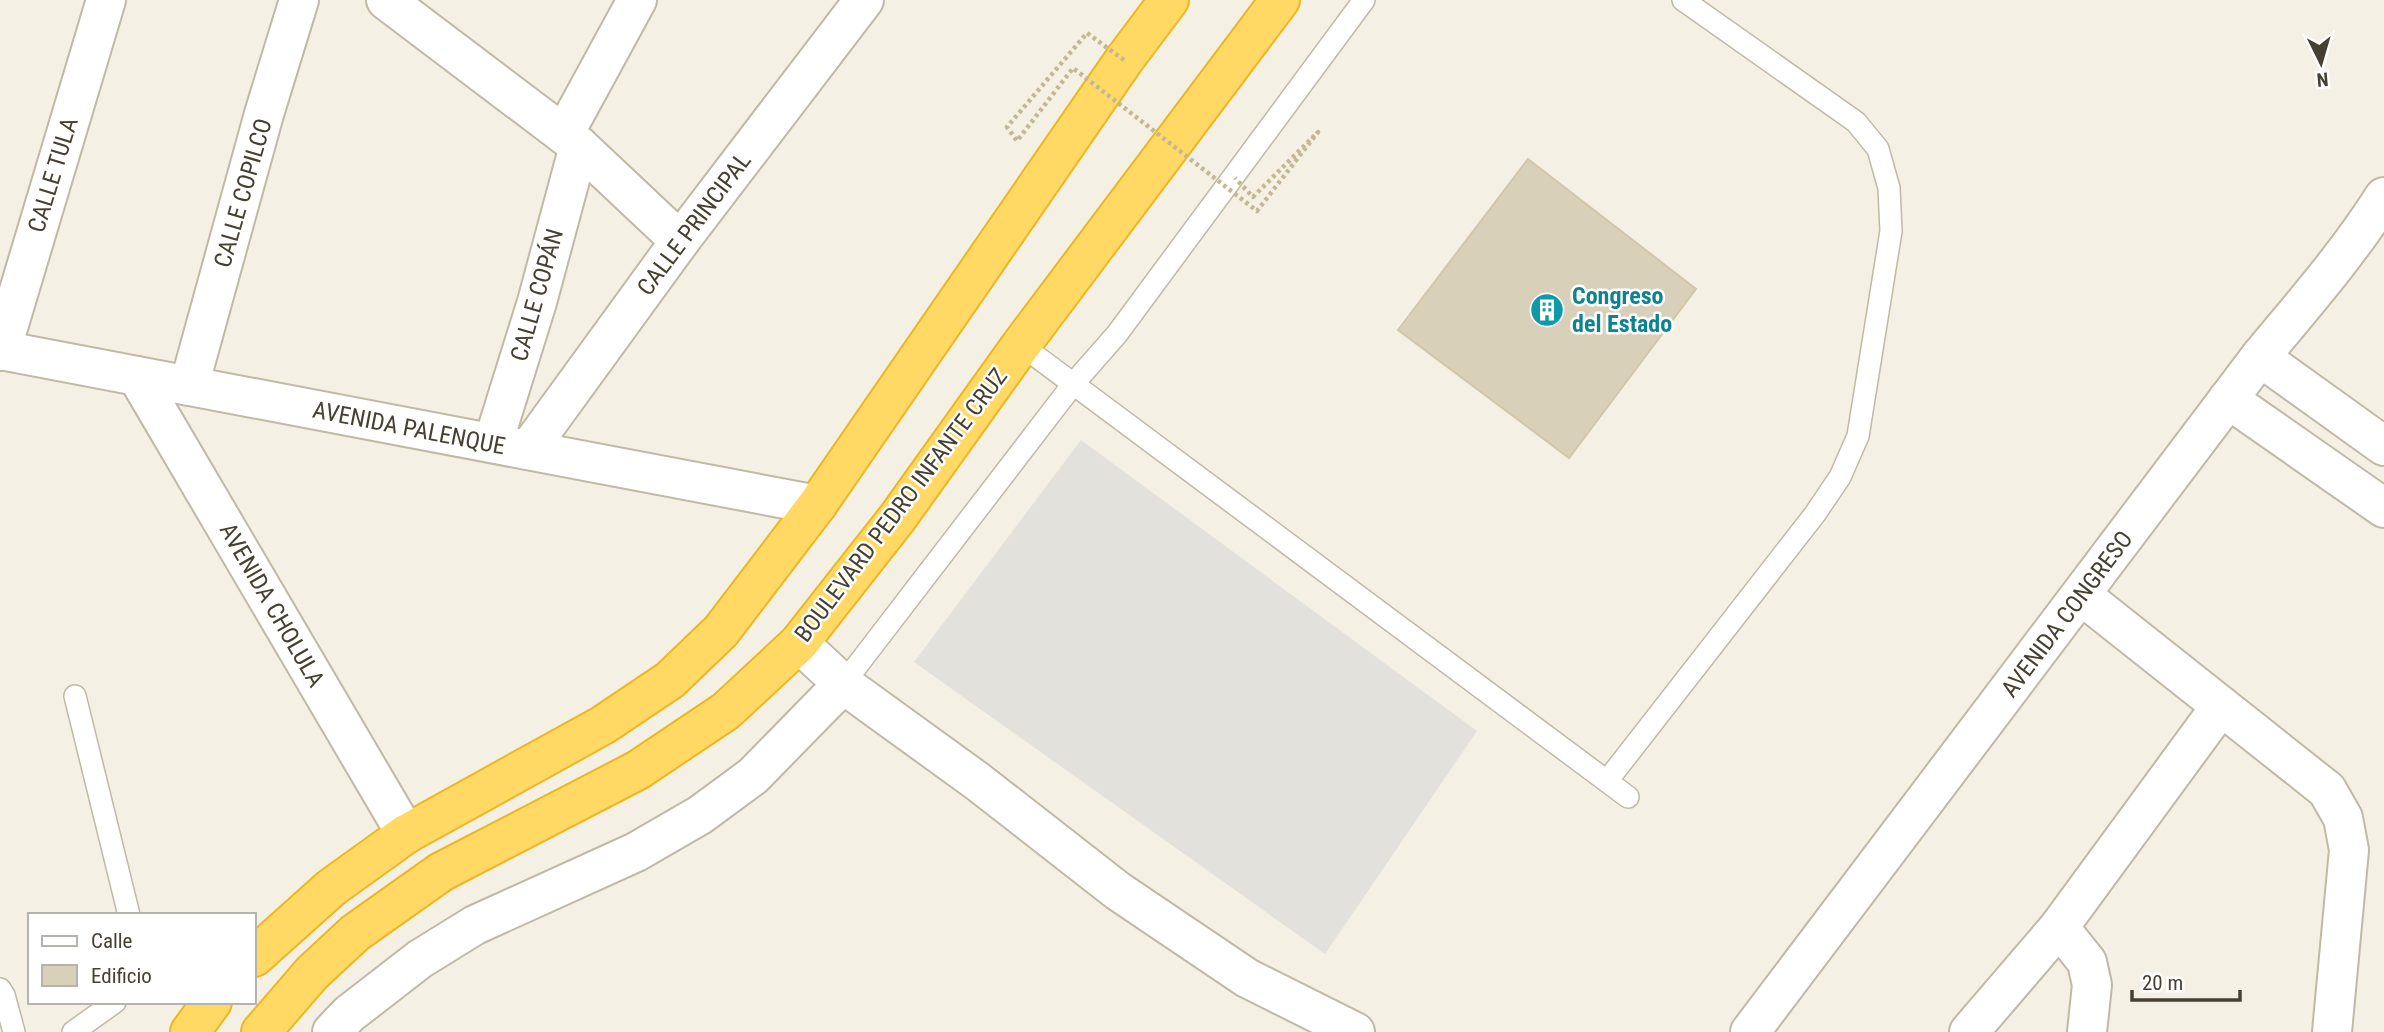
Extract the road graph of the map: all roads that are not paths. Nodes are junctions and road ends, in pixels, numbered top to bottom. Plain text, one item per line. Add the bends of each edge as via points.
1 (106, 0) edge
2 (299, 0) edge
3 (386, 0) edge
4 (637, 0) edge
5 (864, 0) edge
6 (1169, 0) edge
7 (1280, 0) edge
8 (1364, 0) edge
9 (1683, 0) edge
10 (571, 140) junction
11 (2384, 197) edge
12 (680, 241) junction
13 (1021, 345) junction
14 (0, 350) edge
15 (2260, 356) junction
16 (137, 376) junction
17 (1074, 383) junction
18 (189, 386) junction
19 (2228, 399) junction
20 (2384, 446) edge
21 (510, 447) junction
22 (817, 505) junction
23 (2384, 508) edge
24 (2081, 594) junction
25 (799, 643) junction
26 (843, 684) junction
27 (75, 696) dead end
28 (2221, 706) junction
29 (1607, 781) junction
30 (1628, 797) dead end
31 (406, 834) junction
32 (129, 913) edge
33 (2059, 927) junction
34 (256, 955) edge
35 (0, 989) edge
36 (113, 1004) edge
37 (211, 1004) edge
38 (14, 1032) edge
39 (73, 1032) edge
40 (190, 1032) edge
41 (261, 1032) edge
42 (332, 1032) edge
43 (1355, 1032) edge
44 (1750, 1032) edge
45 (1969, 1032) edge
46 (2087, 1032) edge
47 (2332, 1032) edge

1 - 14 street, CALLE TULA
2 - 18 street, CALLE COPILCO
3 - 10 street
4 - 10 street, CALLE COPÁN
5 - 12 street, CALLE PRINCIPAL
6 - 22 highway
7 - 13 highway, BOULEVARD PEDRO INFANTE CRUZ
8 - 17 lane via 1118,334
9 - 29 lane via 1856,122 1878,149 1889,188 1891,231 1858,436 1840,477
10 - 12 street
10 - 21 street, CALLE COPÁN
11 - 15 street, AVENIDA CONGRESO via 2322,283
12 - 21 street, CALLE PRINCIPAL
13 - 17 lane
13 - 25 highway, BOULEVARD PEDRO INFANTE CRUZ via 898,517
14 - 16 street, AVENIDA PALENQUE
15 - 19 street, AVENIDA CONGRESO
15 - 20 street
16 - 18 street, AVENIDA PALENQUE
16 - 31 street, AVENIDA CHOLULA
17 - 26 lane
17 - 29 lane
18 - 21 street, AVENIDA PALENQUE
19 - 23 street
19 - 24 street, AVENIDA CONGRESO
21 - 22 street, AVENIDA PALENQUE
22 - 31 highway via 722,631 670,680 603,725
24 - 28 street
24 - 44 street, AVENIDA CONGRESO
25 - 26 street
25 - 41 highway, BOULEVARD PEDRO INFANTE CRUZ via 726,711 638,770 441,872 355,933 312,973
26 - 42 street via 754,776 700,814 636,852 475,925 420,959
26 - 43 street via 1128,898 1247,978
27 - 32 lane
28 - 33 street
28 - 47 street via 2328,790 2343,818 2348,870
29 - 30 lane
31 - 34 highway via 331,888
33 - 45 street
33 - 46 street via 2087,962 2092,985
35 - 38 lane
36 - 39 lane
37 - 40 highway

